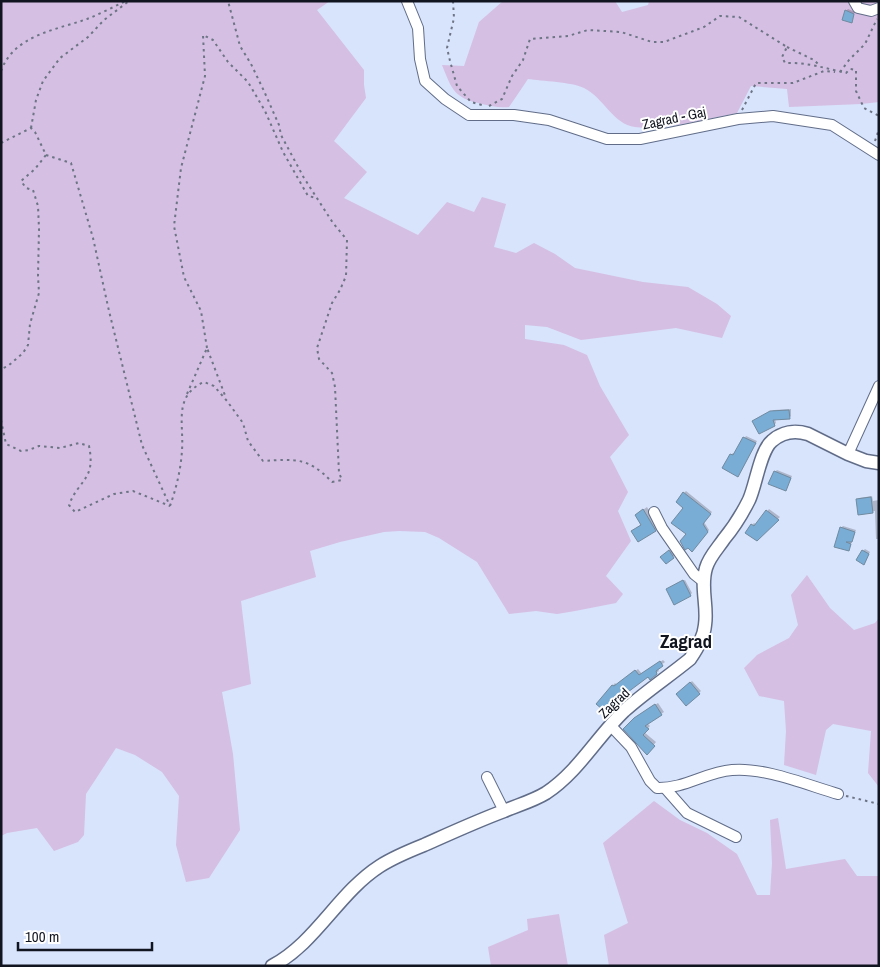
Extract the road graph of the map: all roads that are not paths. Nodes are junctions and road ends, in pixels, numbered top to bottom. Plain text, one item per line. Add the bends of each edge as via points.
1 (407, 1) edge
2 (854, 1) edge
3 (879, 8) edge
4 (879, 155) edge
5 (879, 386) edge
6 (848, 454) junction
7 (879, 463) edge
8 (654, 512) dead end
9 (704, 582) junction
10 (611, 726) junction
11 (487, 777) dead end
12 (665, 788) junction
13 (838, 794) road end
14 (504, 811) junction
15 (736, 837) dead end
16 (272, 966) edge

1 - 4 street, Zagrad - Gaj via 418,28 425,81 469,115 514,115 549,120 607,139 640,139 738,119 773,116 832,125
2 - 3 street via 858,8 871,11
5 - 6 street
6 - 7 main road, Zagrad
6 - 9 main road, Zagrad via 797,431 772,440 765,449 740,517 710,558
8 - 9 street via 696,578
9 - 10 main road, Zagrad via 706,624 696,651 624,711
10 - 12 street via 631,747 650,781 657,788
10 - 14 main road, Zagrad via 558,784 544,794
11 - 14 street
12 - 13 street via 710,774 756,770
12 - 15 street via 687,813
14 - 16 main road, Zagrad via 379,867 349,892 307,940

